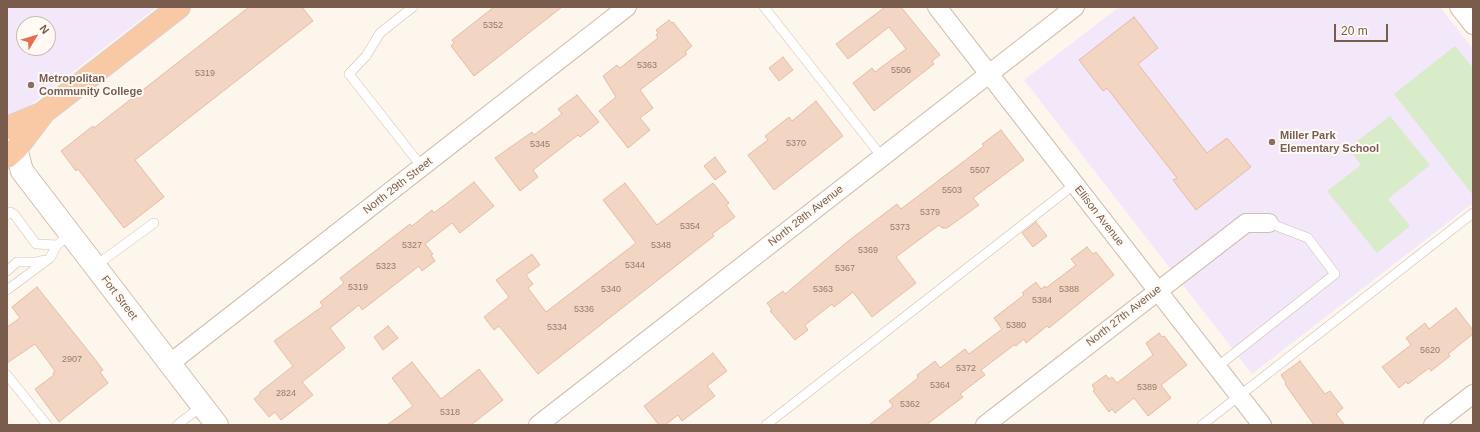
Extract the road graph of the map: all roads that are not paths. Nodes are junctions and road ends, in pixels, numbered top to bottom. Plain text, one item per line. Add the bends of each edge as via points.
1 (179, 7) edge
2 (413, 7) edge
3 (627, 7) edge
4 (764, 7) edge
5 (937, 7) edge
6 (1075, 7) edge
7 (1459, 7) edge
8 (1473, 25) edge
9 (989, 74) junction
10 (44, 112) junction
11 (7, 128) edge
12 (12, 156) edge
13 (882, 157) junction
14 (422, 167) junction
15 (1075, 184) junction
16 (1473, 213) edge
17 (9, 214) edge
18 (154, 223) dead end
19 (1269, 223) joint
20 (63, 240) junction
21 (50, 258) junction
22 (95, 266) junction
23 (7, 271) edge
24 (7, 290) edge
25 (1157, 290) junction
26 (170, 364) junction
27 (1217, 367) junction
28 (7, 375) edge
29 (1473, 394) edge
30 (1240, 396) junction
31 (202, 406) junction
32 (1435, 424) edge
33 (47, 425) edge
34 (177, 425) edge
35 (217, 425) edge
36 (538, 425) edge
37 (766, 425) edge
38 (985, 425) edge
39 (1202, 425) edge
40 (1262, 425) edge

1 - 10 highway
2 - 14 lane via 380,33 366,56 349,74
3 - 14 street, North 29th Street
4 - 13 lane
5 - 9 street, Ellison Avenue
6 - 9 street, North 28th Avenue
7 - 8 street
9 - 13 street, North 28th Avenue
9 - 15 street, Ellison Avenue
10 - 11 highway
10 - 12 highway
12 - 20 street, Fort Street
13 - 36 street, North 28th Avenue
14 - 26 street, North 29th Street
15 - 25 street, Ellison Avenue
15 - 37 lane
16 - 30 lane
17 - 20 lane via 14,214 36,244
18 - 22 lane
19 - 25 street, North 27th Avenue via 1246,223
19 - 27 lane via 1308,238 1335,274
20 - 21 lane
20 - 22 street, Fort Street
21 - 23 lane via 36,262 18,262
21 - 24 lane
22 - 26 street, Fort Street
25 - 27 street, Ellison Avenue
25 - 38 street, North 27th Avenue
26 - 31 street, Fort Street
27 - 30 street, Ellison Avenue
28 - 33 lane
29 - 32 street
30 - 39 lane
30 - 40 street, Ellison Avenue
31 - 34 lane
31 - 35 street, Fort Street

